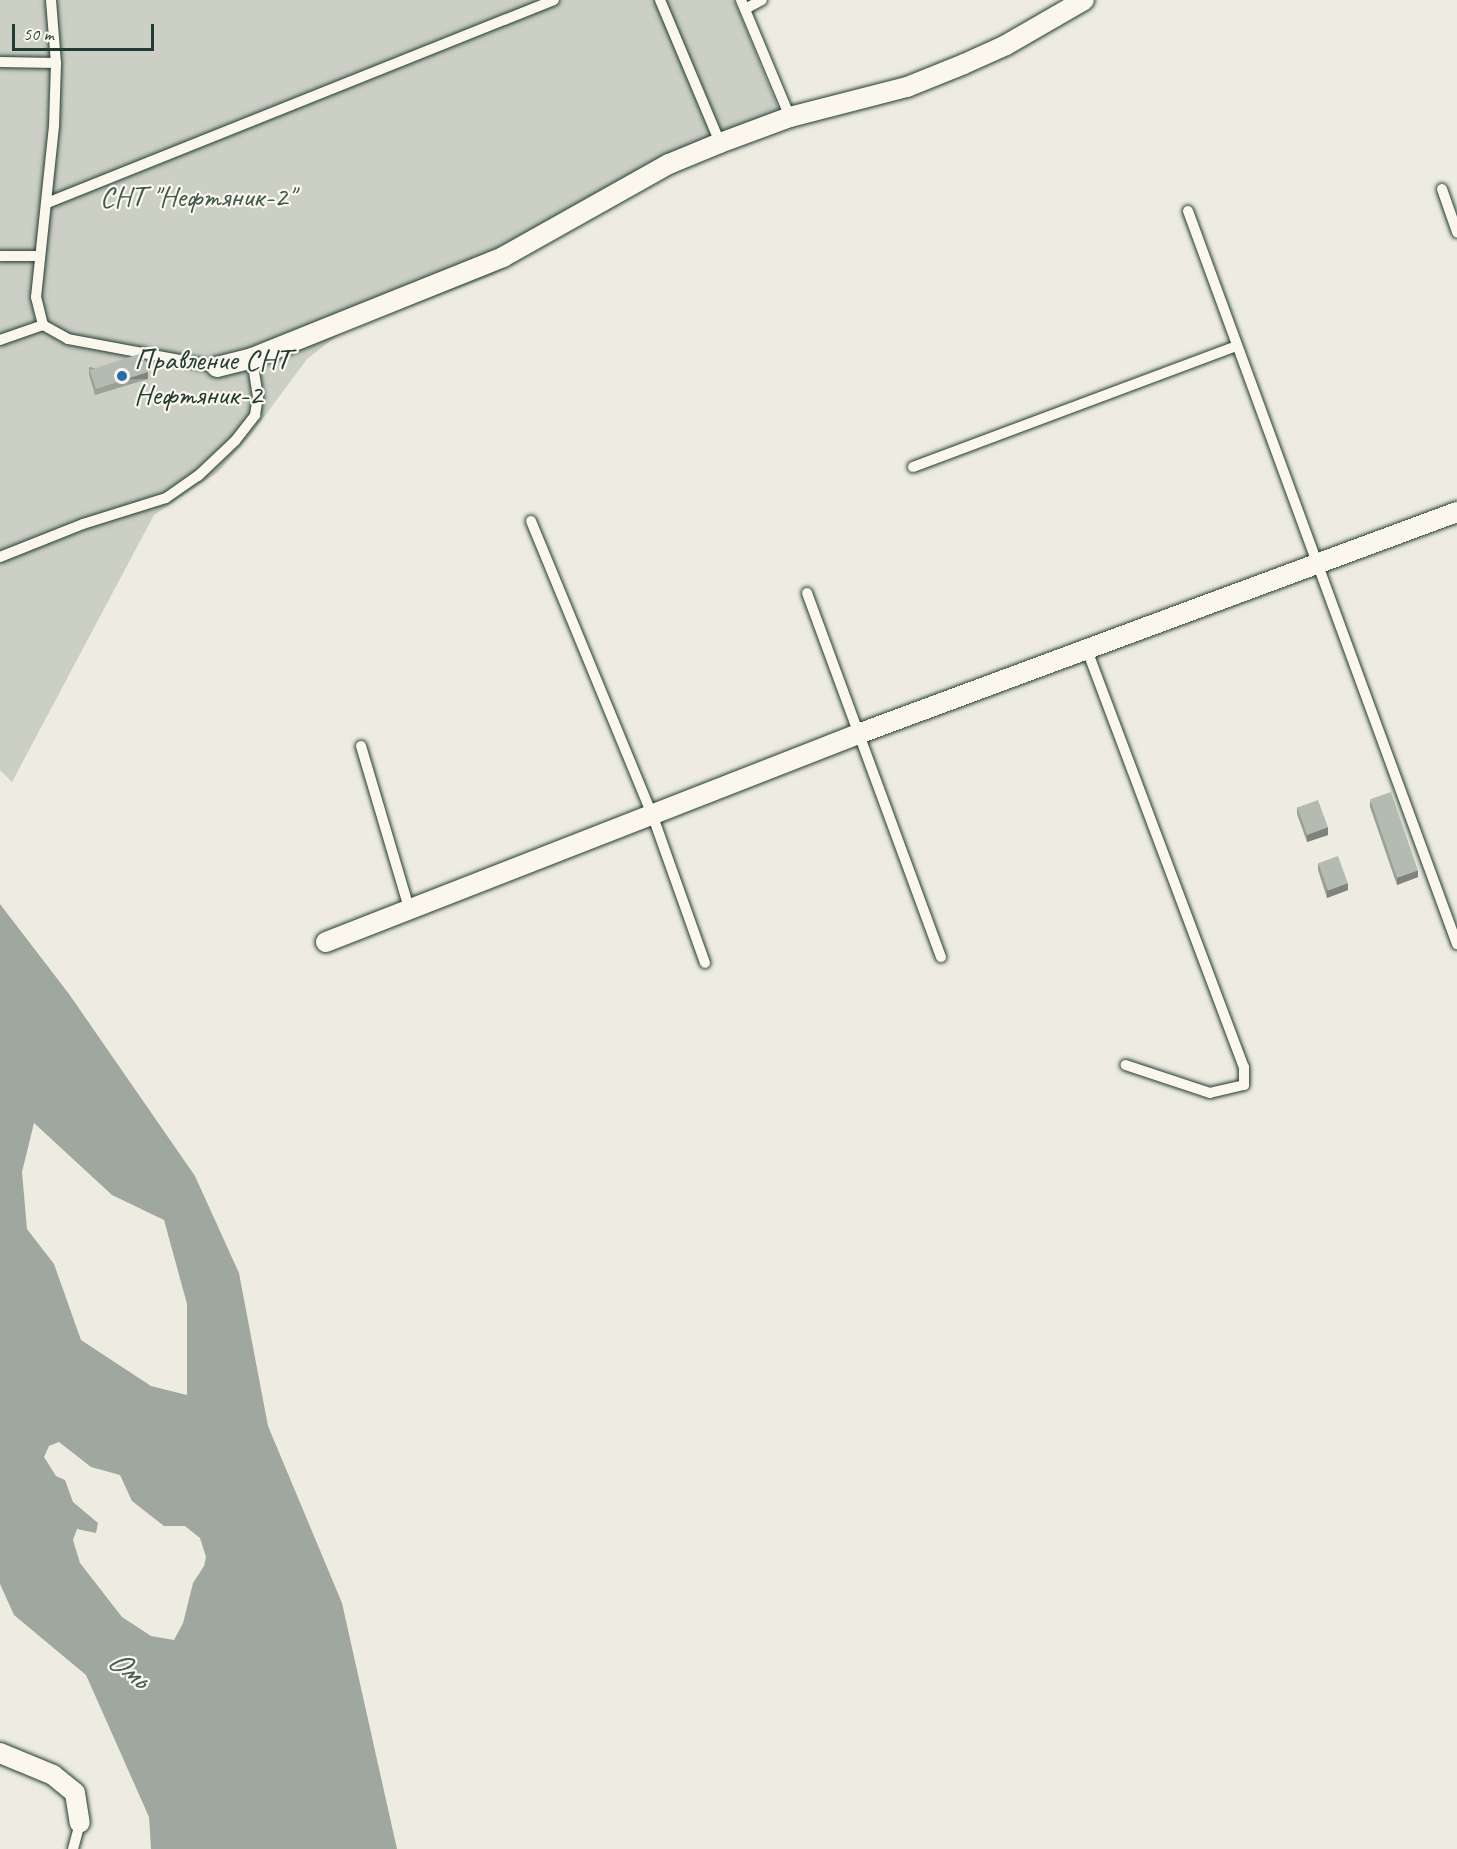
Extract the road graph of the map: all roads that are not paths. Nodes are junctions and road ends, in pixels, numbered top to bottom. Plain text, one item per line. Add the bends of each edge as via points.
1 (51, 0) edge
2 (554, 0) edge
3 (660, 0) edge
4 (762, 0) edge
5 (1084, 0) edge
6 (743, 4) edge
7 (0, 62) edge
8 (56, 63) junction
9 (789, 117) junction
10 (720, 142) junction
11 (1442, 189) dead end
12 (47, 203) junction
13 (1188, 211) dead end
14 (1457, 232) edge
15 (38, 255) junction
16 (0, 256) edge
17 (43, 326) junction
18 (0, 340) edge
19 (1236, 346) junction
20 (252, 358) junction
21 (217, 368) joint
22 (913, 467) dead end
23 (1457, 512) edge
24 (531, 521) dead end
25 (0, 557) edge
26 (1318, 565) junction
27 (807, 593) dead end
28 (1087, 650) junction
29 (858, 734) junction
30 (361, 746) dead end
31 (652, 814) junction
32 (409, 908) junction
33 (326, 942) dead end
34 (1457, 944) edge
35 (941, 957) dead end
36 (705, 963) dead end
37 (1126, 1065) dead end
38 (0, 1753) edge
39 (80, 1823) joint
40 (73, 1849) edge

1 - 8 lane
2 - 12 lane
3 - 10 lane
4 - 6 lane
5 - 9 street via 1006,45 955,68 907,87
6 - 9 lane
7 - 8 lane
8 - 12 lane
9 - 10 street
10 - 20 street via 669,164 503,257
11 - 14 lane
12 - 15 lane
13 - 19 lane
15 - 16 lane
15 - 17 lane via 36,297
17 - 18 lane
17 - 21 lane via 69,339
19 - 22 lane
19 - 26 lane
20 - 21 street
20 - 25 lane via 258,397 255,415 235,441 198,476 166,498 83,524
23 - 26 street
24 - 31 lane
26 - 28 street
26 - 34 lane
27 - 29 lane
28 - 29 street
28 - 37 lane via 1244,1067 1244,1085 1210,1093
29 - 31 street
29 - 35 lane
30 - 32 lane
31 - 32 street
31 - 36 lane
32 - 33 street
38 - 39 street via 53,1775 75,1793
39 - 40 lane

